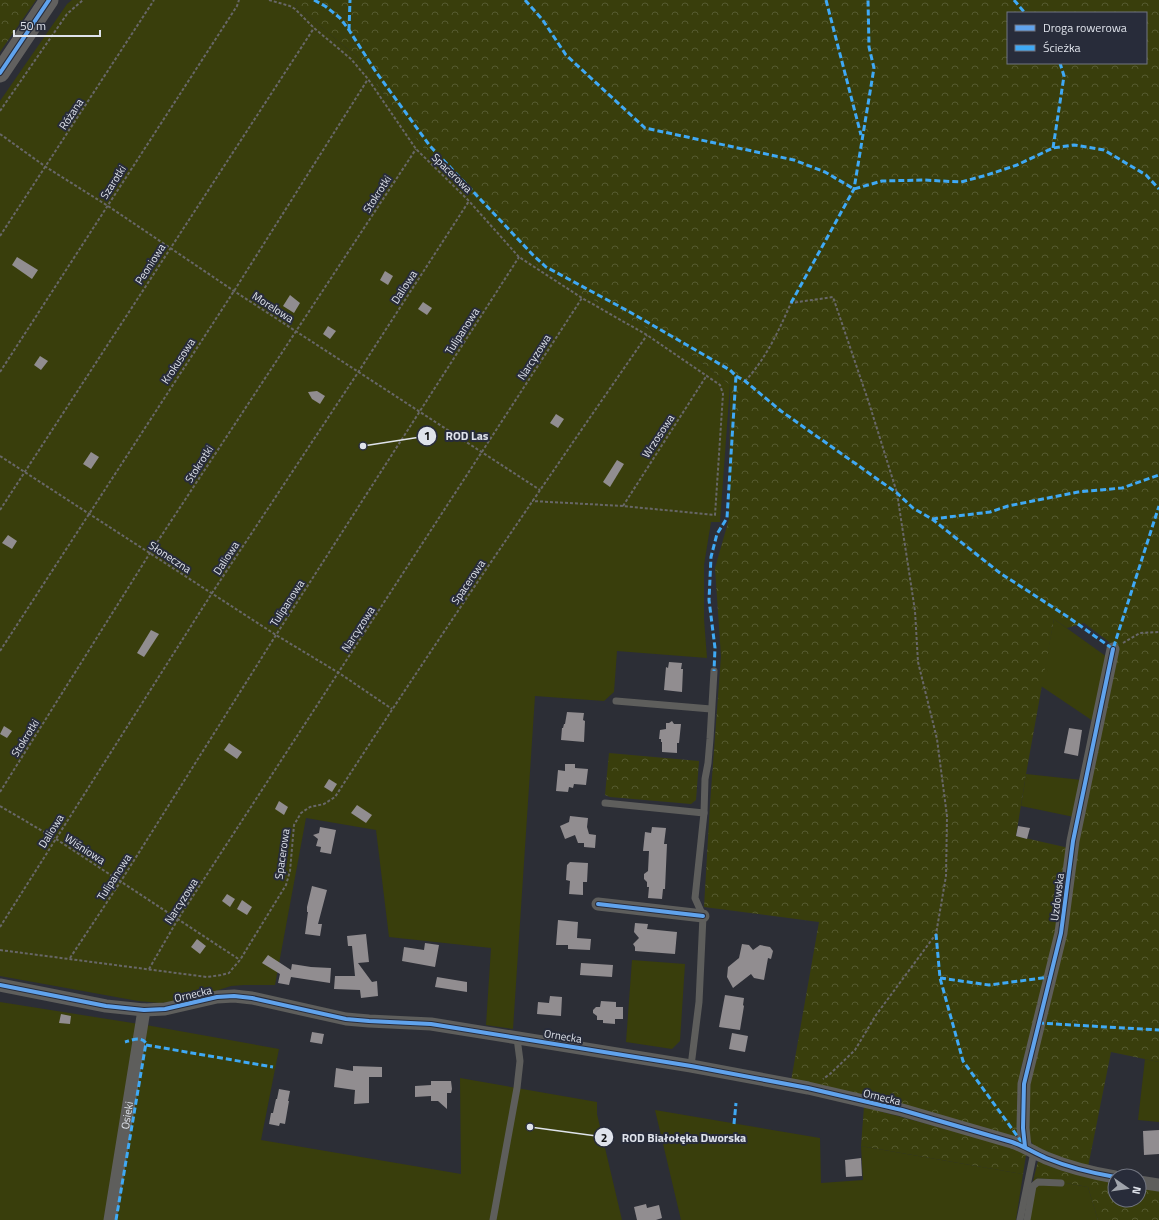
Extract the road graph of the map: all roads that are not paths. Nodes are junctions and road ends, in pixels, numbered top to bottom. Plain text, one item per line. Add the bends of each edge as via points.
1 (49, 0) edge
2 (0, 73) edge
3 (1113, 649) road end
4 (714, 671) dead end
5 (616, 701) dead end
6 (712, 709) junction
7 (605, 803) dead end
8 (704, 813) junction
9 (598, 904) dead end
10 (703, 916) junction
11 (0, 985) edge
12 (144, 1010) junction
13 (517, 1038) junction
14 (691, 1066) junction
15 (1029, 1149) junction
16 (1107, 1175) edge
17 (1061, 1183) dead end
18 (1147, 1183) edge
19 (1159, 1185) edge
20 (110, 1220) edge
21 (493, 1220) edge
22 (1020, 1220) edge
23 (1026, 1220) edge

1 - 2 street
3 - 15 street, Uzdowska via 1073,841 1061,933 1024,1084 1023,1128
4 - 6 lane
5 - 6 lane
6 - 8 lane
7 - 8 lane
8 - 10 lane via 695,898
9 - 10 street
10 - 14 lane via 699,1002
11 - 12 street, Ornecka via 106,1006
12 - 13 street, Ornecka via 165,1009 217,997 234,996 346,1019 431,1024
12 - 20 street, Osieki
13 - 14 street, Ornecka
13 - 21 lane via 520,1060 517,1088
14 - 15 street, Ornecka via 808,1088 902,1110
15 - 16 street, Ornecka via 1078,1169
15 - 22 lane
17 - 23 lane via 1038,1182 1033,1186
18 - 19 street

